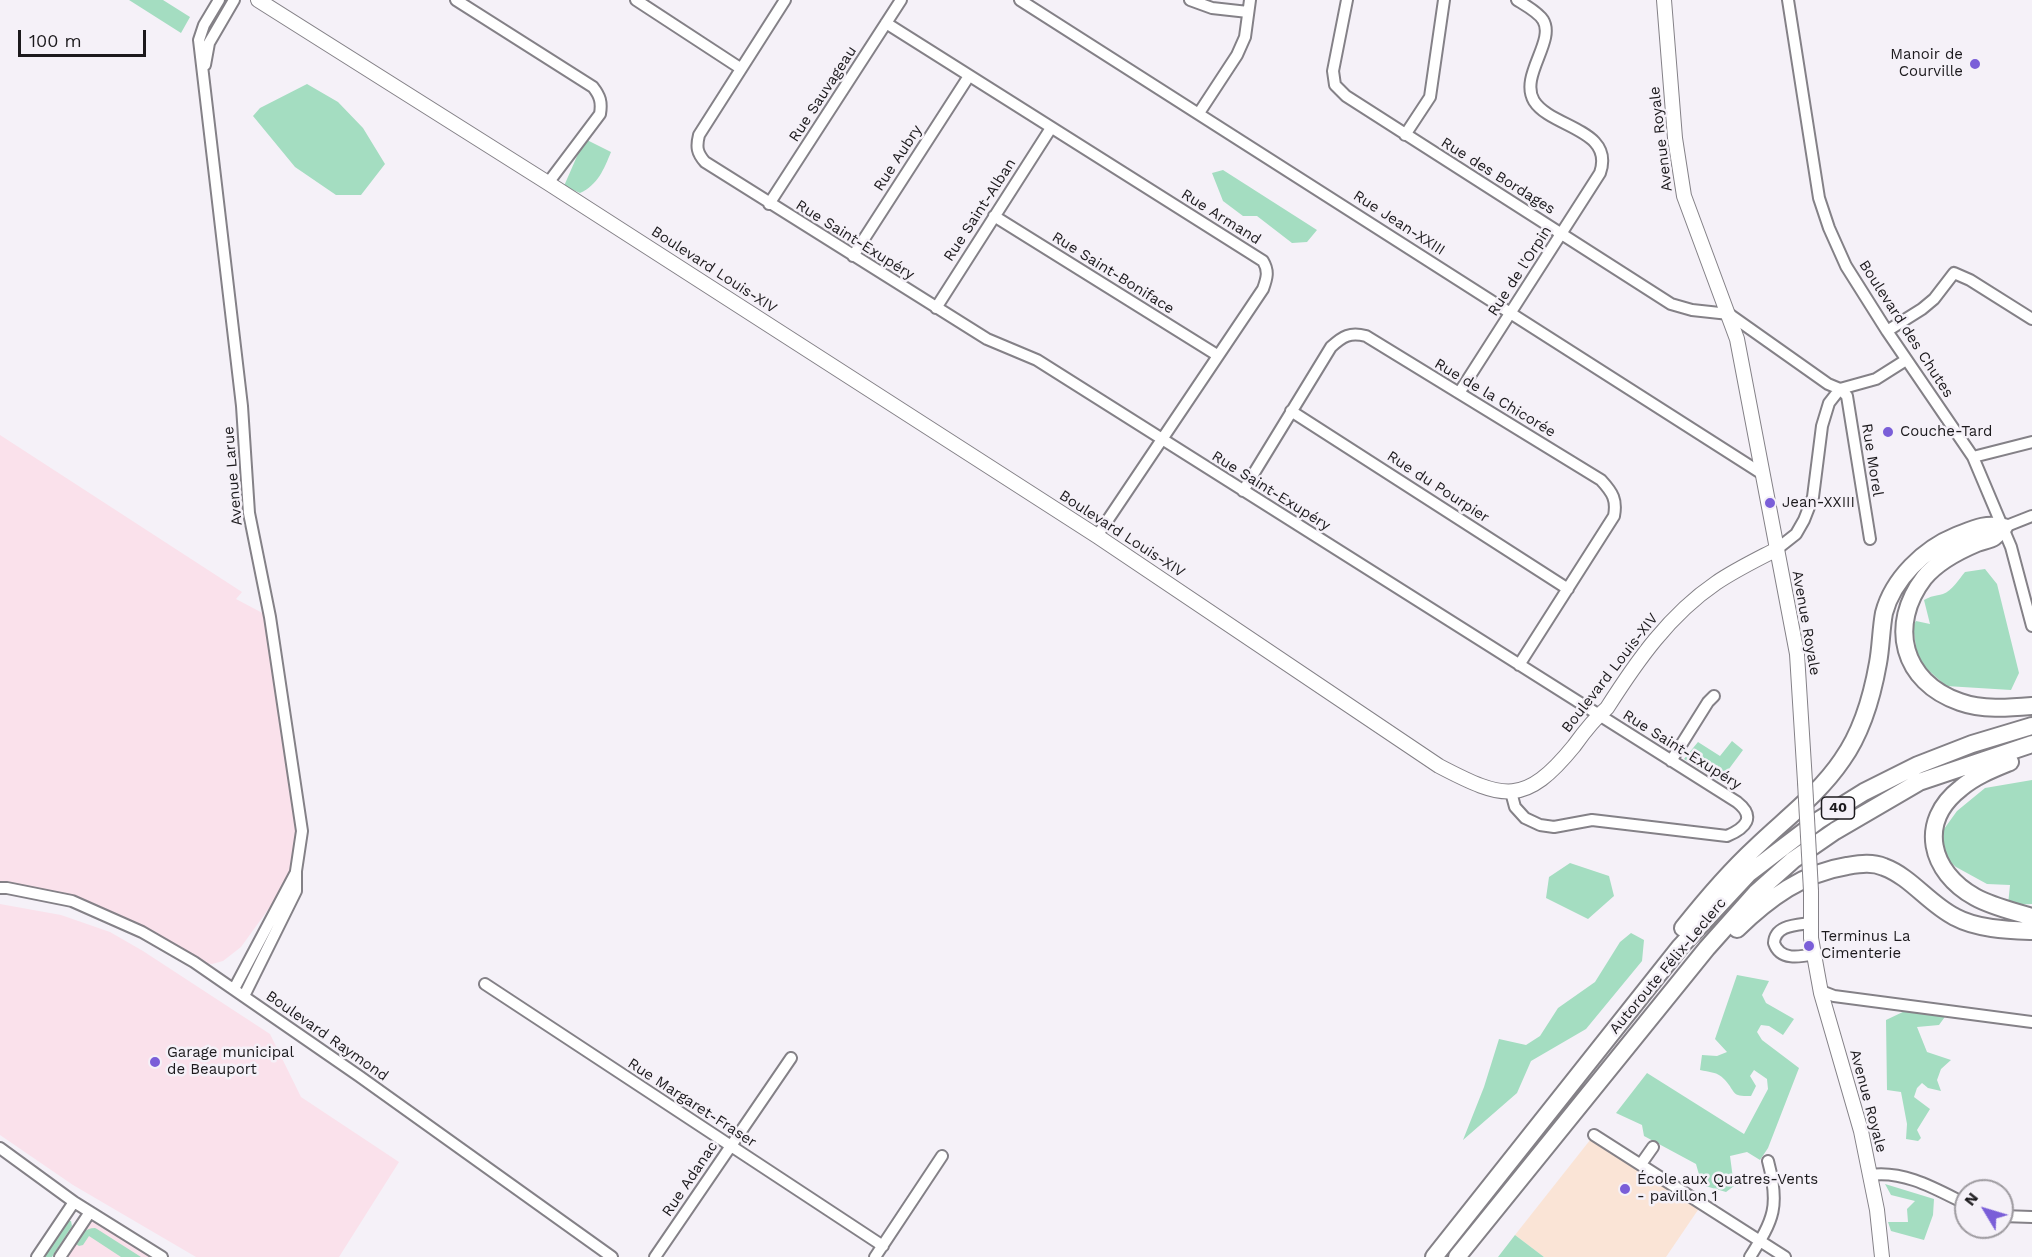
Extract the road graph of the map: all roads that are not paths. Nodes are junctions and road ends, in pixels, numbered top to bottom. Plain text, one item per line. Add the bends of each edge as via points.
1 (219, 0) edge
2 (234, 0) edge
3 (258, 0) edge
4 (456, 0) edge
5 (636, 0) edge
6 (785, 0) edge
7 (901, 0) edge
8 (1020, 0) edge
9 (1190, 0) edge
10 (1250, 0) edge
11 (1347, 0) edge
12 (1444, 0) edge
13 (1517, 0) edge
14 (1664, 0) edge
15 (1788, 0) edge
16 (1248, 12) junction
17 (886, 23) junction
18 (740, 68) junction
19 (969, 76) junction
20 (202, 77) junction
21 (1199, 113) junction
22 (1051, 128) junction
23 (1405, 135) junction
24 (548, 183) junction
25 (770, 204) junction
26 (994, 216) junction
27 (1561, 234) junction
28 (852, 256) junction
29 (936, 308) junction
30 (1511, 313) junction
31 (1729, 314) junction
32 (2032, 319) edge
33 (1887, 331) junction
34 (1217, 355) junction
35 (1906, 360) junction
36 (1840, 389) junction
37 (1459, 393) junction
38 (1291, 411) junction
39 (1162, 440) junction
40 (2032, 442) edge
41 (1973, 457) junction
42 (1761, 473) junction
43 (1243, 491) junction
44 (2032, 516) edge
45 (2004, 527) junction
46 (1097, 536) junction
47 (1870, 539) dead end
48 (1777, 549) junction
49 (1568, 589) junction
50 (2032, 626) edge
51 (1519, 665) junction
52 (1714, 696) dead end
53 (2032, 706) edge
54 (1599, 715) junction
55 (2032, 726) edge
56 (2032, 744) edge
57 (2032, 753) edge
58 (1671, 761) junction
59 (1511, 792) junction
60 (296, 871) junction
61 (0, 888) edge
62 (2032, 917) edge
63 (1810, 923) junction
64 (2032, 932) edge
65 (1680, 947) junction
66 (1707, 948) junction
67 (1814, 954) junction
68 (485, 984) dead end
69 (234, 989) junction
70 (1821, 991) junction
71 (244, 996) junction
72 (2032, 1022) edge
73 (791, 1058) dead end
74 (1594, 1135) dead end
75 (731, 1146) junction
76 (1653, 1147) dead end
77 (0, 1148) edge
78 (942, 1156) dead end
79 (1768, 1161) dead end
80 (1641, 1164) junction
81 (1870, 1175) junction
82 (1954, 1198) edge
83 (74, 1202) junction
84 (90, 1212) junction
85 (2014, 1216) edge
86 (2032, 1217) edge
87 (1761, 1241) junction
88 (883, 1246) junction
89 (37, 1257) edge
90 (60, 1257) edge
91 (162, 1257) edge
92 (612, 1257) edge
93 (655, 1257) edge
94 (875, 1257) edge
95 (1434, 1257) edge
96 (1457, 1257) edge
97 (1750, 1257) edge
98 (1785, 1257) edge
99 (1882, 1257) edge

1 - 20 street, Avenue Larue via 199,40
2 - 20 street, Avenue Larue via 209,43
3 - 24 main road, Boulevard Louis-XIV
4 - 24 street via 593,87 598,94 600,114
5 - 18 street
6 - 18 street, Rue Saint-Exupéry
7 - 17 street, Rue Sauvageau
8 - 21 street, Rue Jean-XXIII
9 - 16 street via 1212,8
10 - 16 street
11 - 23 street, Rue des Bordages via 1333,70 1335,85
12 - 23 street via 1430,98
13 - 27 street, Rue de l'Orpin via 1543,19 1545,27 1530,90 1535,102 1595,142 1604,162
14 - 31 main road, Avenue Royale via 1675,138 1684,196
15 - 33 street, Boulevard des Chutes via 1820,198 1846,266
16 - 21 street via 1245,37 1237,56
17 - 19 street, Rue Armand
17 - 25 street, Rue Sauvageau
18 - 25 street, Rue Saint-Exupéry via 696,145 705,162
19 - 22 street, Rue Armand
19 - 28 street, Rue Aubry
20 - 60 street, Avenue Larue via 242,406 249,513 270,617 302,831
21 - 30 street, Rue Jean-XXIII
22 - 26 street, Rue Saint-Alban
22 - 34 street, Rue Armand via 1263,261 1267,277 1263,289
23 - 27 street, Rue des Bordages
24 - 46 main road, Boulevard Louis-XIV
25 - 28 street, Rue Saint-Exupéry
26 - 29 street, Rue Saint-Alban
26 - 34 street, Rue Saint-Boniface
27 - 30 street, Rue de l'Orpin
27 - 31 street, Rue des Bordages via 1671,304
28 - 29 street, Rue Saint-Exupéry
29 - 39 street, Rue Saint-Exupéry via 987,339 1037,360
30 - 37 street, Rue de l'Orpin
30 - 42 street, Rue Jean-XXIII
31 - 36 street
31 - 42 main road, Avenue Royale
32 - 33 street via 1954,273 1934,299
33 - 35 street, Boulevard des Chutes
34 - 39 street, Rue Armand
35 - 36 street via 1876,379
35 - 41 street, Boulevard des Chutes
36 - 47 street, Rue Morel via 1847,396
36 - 48 street, Boulevard Louis-XIV via 1829,403 1822,426 1812,497 1804,520 1796,534
37 - 38 street, Rue de la Chicorée via 1366,336 1354,333 1331,347
37 - 49 street, Rue de la Chicorée via 1601,480 1612,492 1614,516
38 - 43 street, Rue de la Chicorée
38 - 49 street, Rue du Pourpier
39 - 43 street, Rue Saint-Exupéry
39 - 46 street, Rue Armand
40 - 41 street
41 - 45 street, Boulevard des Chutes
42 - 48 main road, Avenue Royale
43 - 51 street, Rue Saint-Exupéry
44 - 45 street
45 - 50 street, Boulevard des Chutes
45 - 53 highway via 1994,537 1942,561 1925,577 1910,602 1904,627 1905,647 1914,670 1931,688 1960,703 1994,708
45 - 65 highway via 1989,524 1947,540 1932,548 1905,575 1885,612 1877,664 1855,741 1823,784 1715,888 1679,933
46 - 59 main road, Boulevard Louis-XIV via 1440,766 1473,784
48 - 54 main road, Boulevard Louis-XIV via 1724,578 1692,602 1646,649
48 - 63 main road, Avenue Royale, bridge via 1801,697 1813,901
49 - 51 street, Rue de la Chicorée
51 - 54 street, Rue Saint-Exupéry
52 - 58 street
54 - 58 street, Rue Saint-Exupéry
54 - 59 main road, Boulevard Louis-XIV via 1543,779
55 - 65 highway, Autoroute Félix-Leclerc / 40 via 1918,765 1819,820 1748,874
56 - 66 highway, Autoroute Félix-Leclerc / 40 via 1919,782 1835,831 1793,860
57 - 62 highway via 1987,771 1960,788 1935,825 1933,846 1942,867 1974,896
58 - 59 street, Rue Saint-Exupéry via 1746,809 1745,824 1727,836 1592,820 1540,825 1525,818 1515,807
60 - 69 street, Avenue Larue
60 - 71 street, Avenue Larue via 296,891
61 - 69 street, Boulevard Raymond via 72,902 142,932
63 - 67 main road, Avenue Royale
63 - 67 street via 1784,928 1774,943 1785,956
64 - 66 highway via 1957,918 1885,867 1869,863 1821,871 1800,880 1762,906 1723,943
65 - 95 highway, Autoroute Félix-Leclerc / 40
66 - 96 highway, Autoroute Félix-Leclerc / 40
67 - 70 main road, Avenue Royale
68 - 75 street, Rue Margaret-Fraser
69 - 71 street, Boulevard Raymond
70 - 72 street via 1834,996
70 - 81 main road, Avenue Royale via 1862,1131
71 - 92 street, Boulevard Raymond
73 - 75 street, Rue Adanac
74 - 80 street
75 - 88 street, Rue Margaret-Fraser
75 - 93 street, Rue Adanac
76 - 80 street
77 - 83 street
78 - 88 street
79 - 87 street via 1774,1205 1770,1226
80 - 87 street
81 - 82 street via 1892,1174
81 - 99 main road, Avenue Royale
83 - 84 street
83 - 89 street
84 - 90 street
84 - 91 street
85 - 86 street
87 - 97 street
87 - 98 street
88 - 94 street

